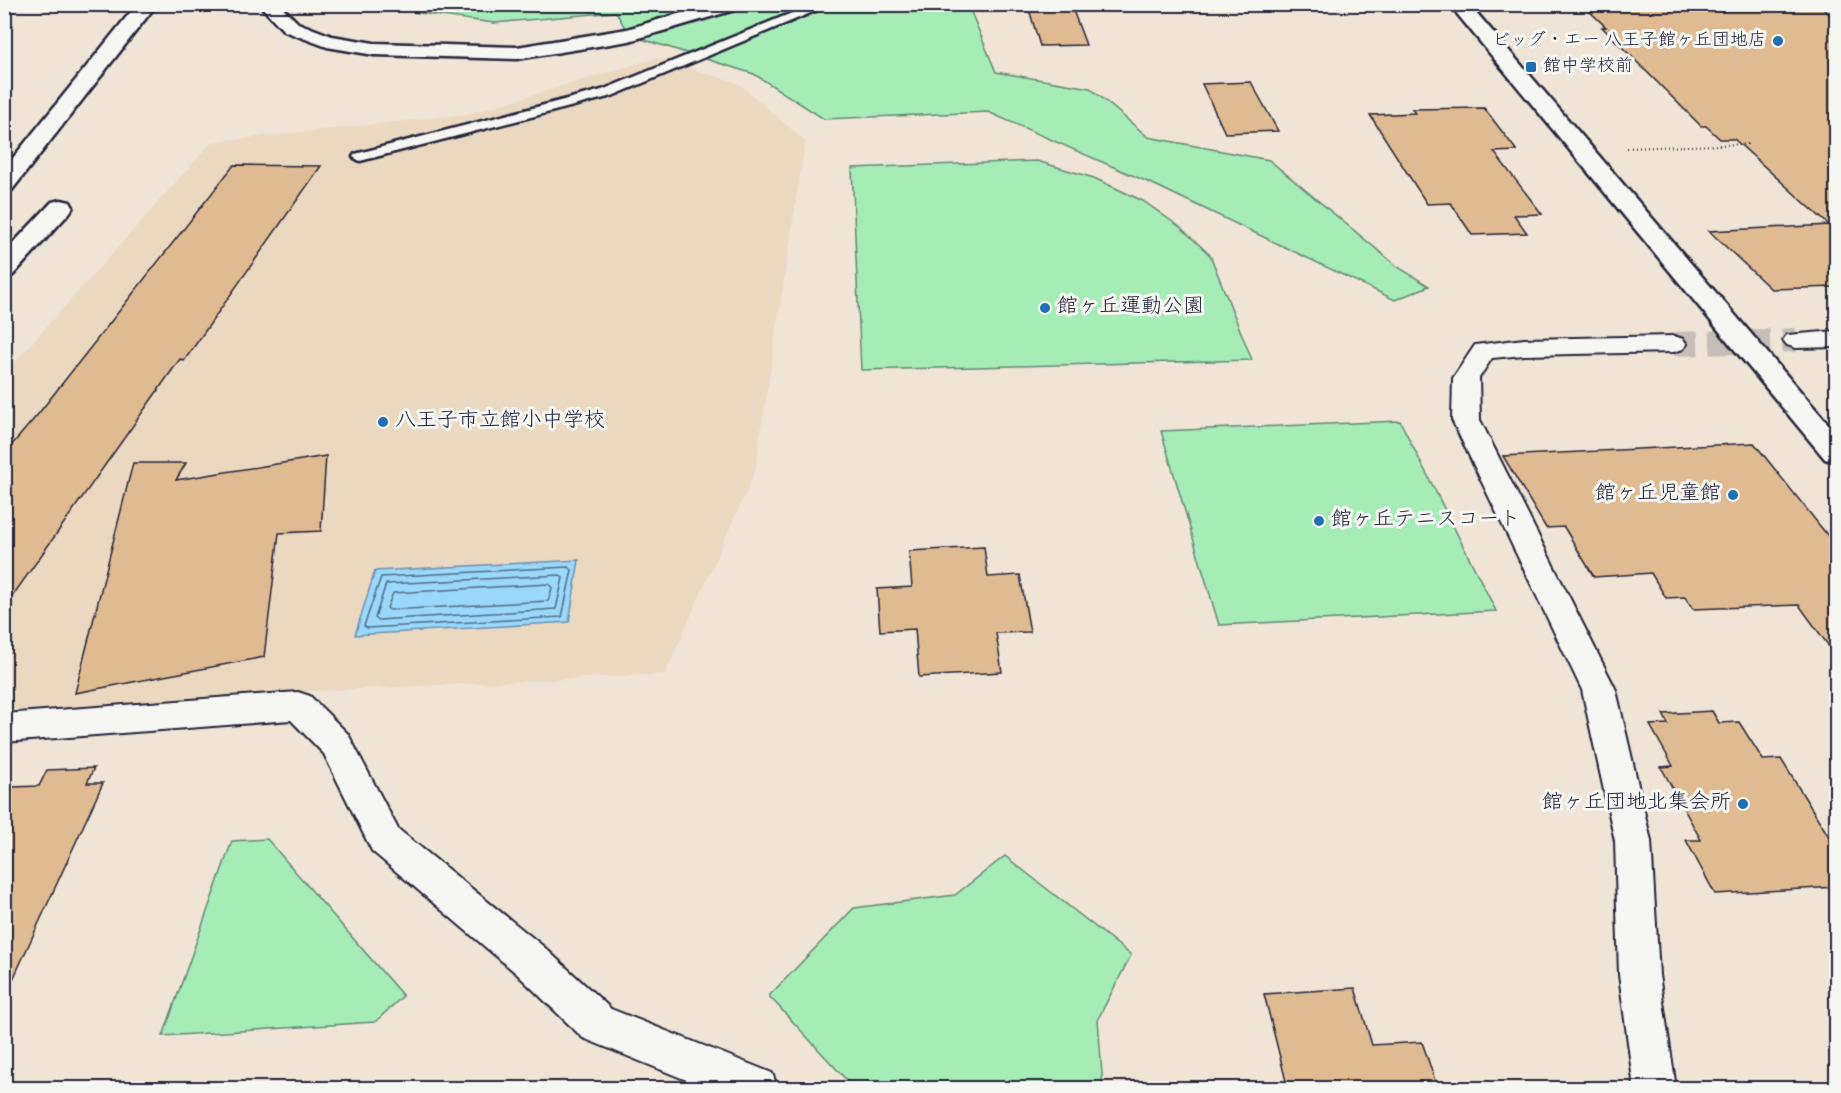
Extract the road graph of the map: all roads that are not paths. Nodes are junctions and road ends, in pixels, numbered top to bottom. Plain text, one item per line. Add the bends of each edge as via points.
1 (148, 4) edge
2 (267, 4) edge
3 (734, 4) edge
4 (826, 4) edge
5 (1458, 4) edge
6 (360, 157) dead end
7 (4, 185) edge
8 (61, 207) dead end
9 (4, 269) edge
10 (1836, 339) edge
11 (1796, 340) tunnel mouth
12 (1674, 344) tunnel mouth
13 (1836, 452) edge
14 (4, 728) edge
15 (757, 1089) edge
16 (1655, 1089) edge

1 - 7 street
2 - 3 street via 291,27 327,41 374,49 517,53 629,34
4 - 6 lane via 607,93
5 - 13 street
8 - 9 street
10 - 11 street
12 - 16 street via 1484,351 1467,378 1466,420 1599,690 1633,841 1639,975
14 - 15 street via 298,706 336,744 385,840 530,960 597,1023

